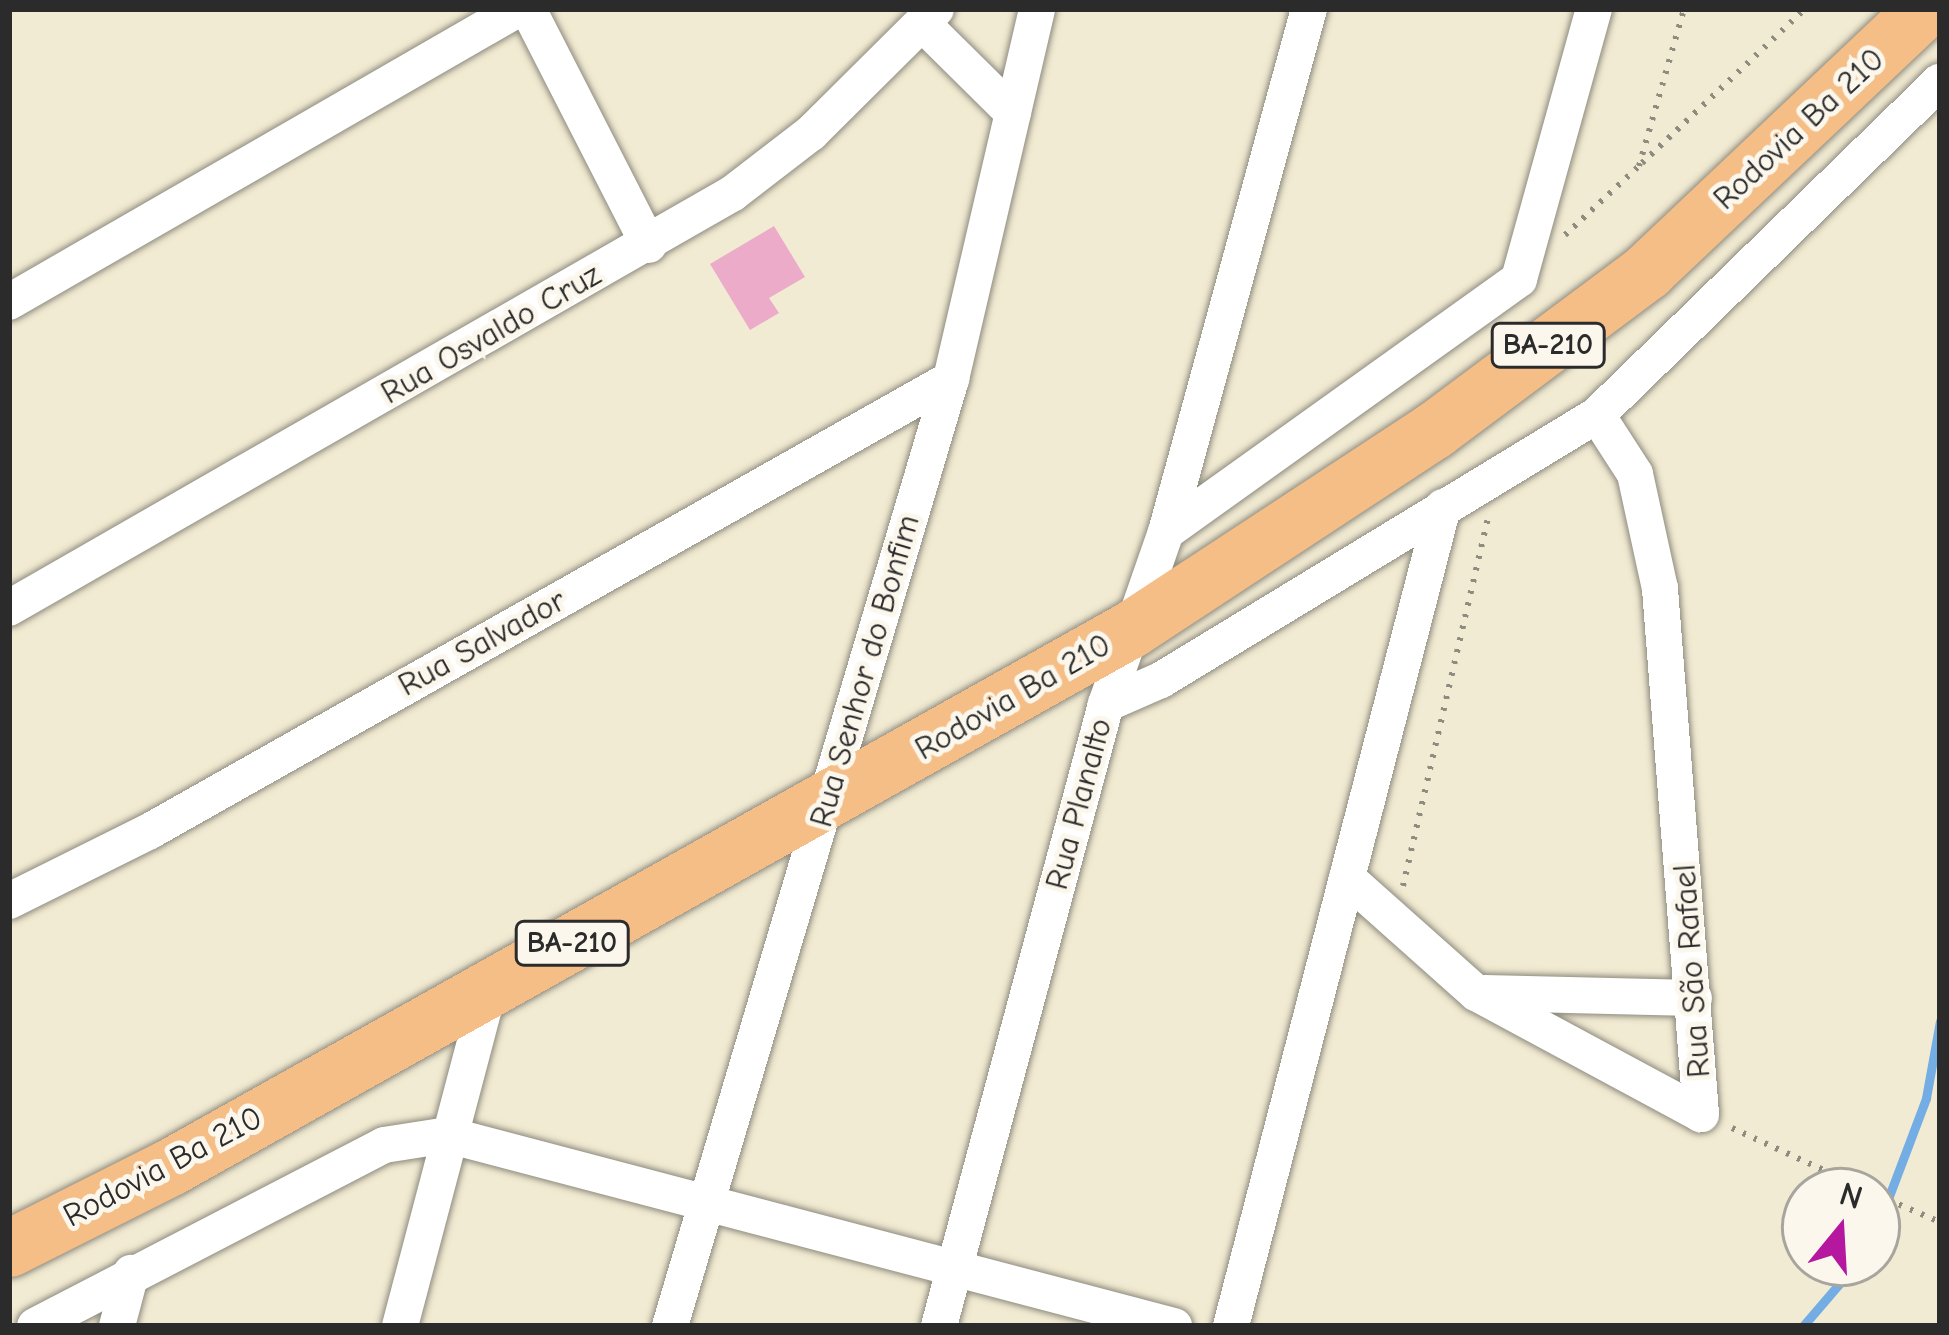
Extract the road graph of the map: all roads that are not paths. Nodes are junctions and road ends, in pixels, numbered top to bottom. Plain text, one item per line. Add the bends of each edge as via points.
1 (518, 9) edge
2 (528, 9) edge
3 (1037, 9) edge
4 (1309, 9) edge
5 (1594, 9) edge
6 (1924, 9) edge
7 (930, 17) edge
8 (1940, 82) edge
9 (1013, 113) junction
10 (649, 245) junction
11 (9, 302) edge
12 (951, 379) junction
13 (1597, 415) junction
14 (1443, 507) junction
15 (1166, 532) junction
16 (9, 608) edge
17 (1131, 629) junction
18 (1106, 704) junction
19 (827, 804) junction
20 (1347, 878) junction
21 (9, 901) edge
22 (488, 988) junction
23 (1476, 993) junction
24 (1694, 998) junction
25 (448, 1135) junction
26 (704, 1196) junction
27 (9, 1248) edge
28 (954, 1265) junction
29 (130, 1273) junction
30 (35, 1326) edge
31 (117, 1326) edge
32 (400, 1326) edge
33 (670, 1326) edge
34 (939, 1326) edge
35 (1174, 1326) edge
36 (1231, 1326) edge

1 - 11 street
2 - 10 street
3 - 9 street, Rua Senhor do Bonfim
4 - 15 street, Rua Planalto
5 - 15 street via 1519,279
6 - 17 main road, Rodovia Ba 210 / BA-210 via 1647,271 1434,430
7 - 9 street
7 - 10 street, Rua Osvaldo Cruz via 812,133
8 - 13 street, Rodovia Ba 210
9 - 12 street, Rua Senhor do Bonfim
10 - 16 street, Rua Osvaldo Cruz
12 - 19 street, Rua Senhor do Bonfim
12 - 21 street, Rua Salvador via 150,831
13 - 14 street, Rodovia Ba 210
13 - 24 street, Rua São Rafael via 1635,475 1660,590
14 - 18 street, Rodovia Ba 210 via 1161,680
14 - 20 street
15 - 17 street, Rua Planalto
17 - 18 street, Rua Planalto
17 - 19 main road, Rodovia Ba 210 / BA-210
18 - 28 street, Rua Planalto
19 - 22 main road, Rodovia Ba 210 / BA-210
19 - 26 street, Rua Senhor do Bonfim
20 - 23 street, Rua São Rafael
20 - 36 street
22 - 25 street
22 - 27 main road, Rodovia Ba 210 / BA-210
23 - 24 street
23 - 24 street, Rua São Rafael via 1701,1114
25 - 26 street
25 - 29 street via 384,1145
25 - 32 street
26 - 28 street
26 - 33 street, Rua Senhor do Bonfim
28 - 34 street, Rua Planalto
28 - 35 street
29 - 30 street
29 - 31 street

